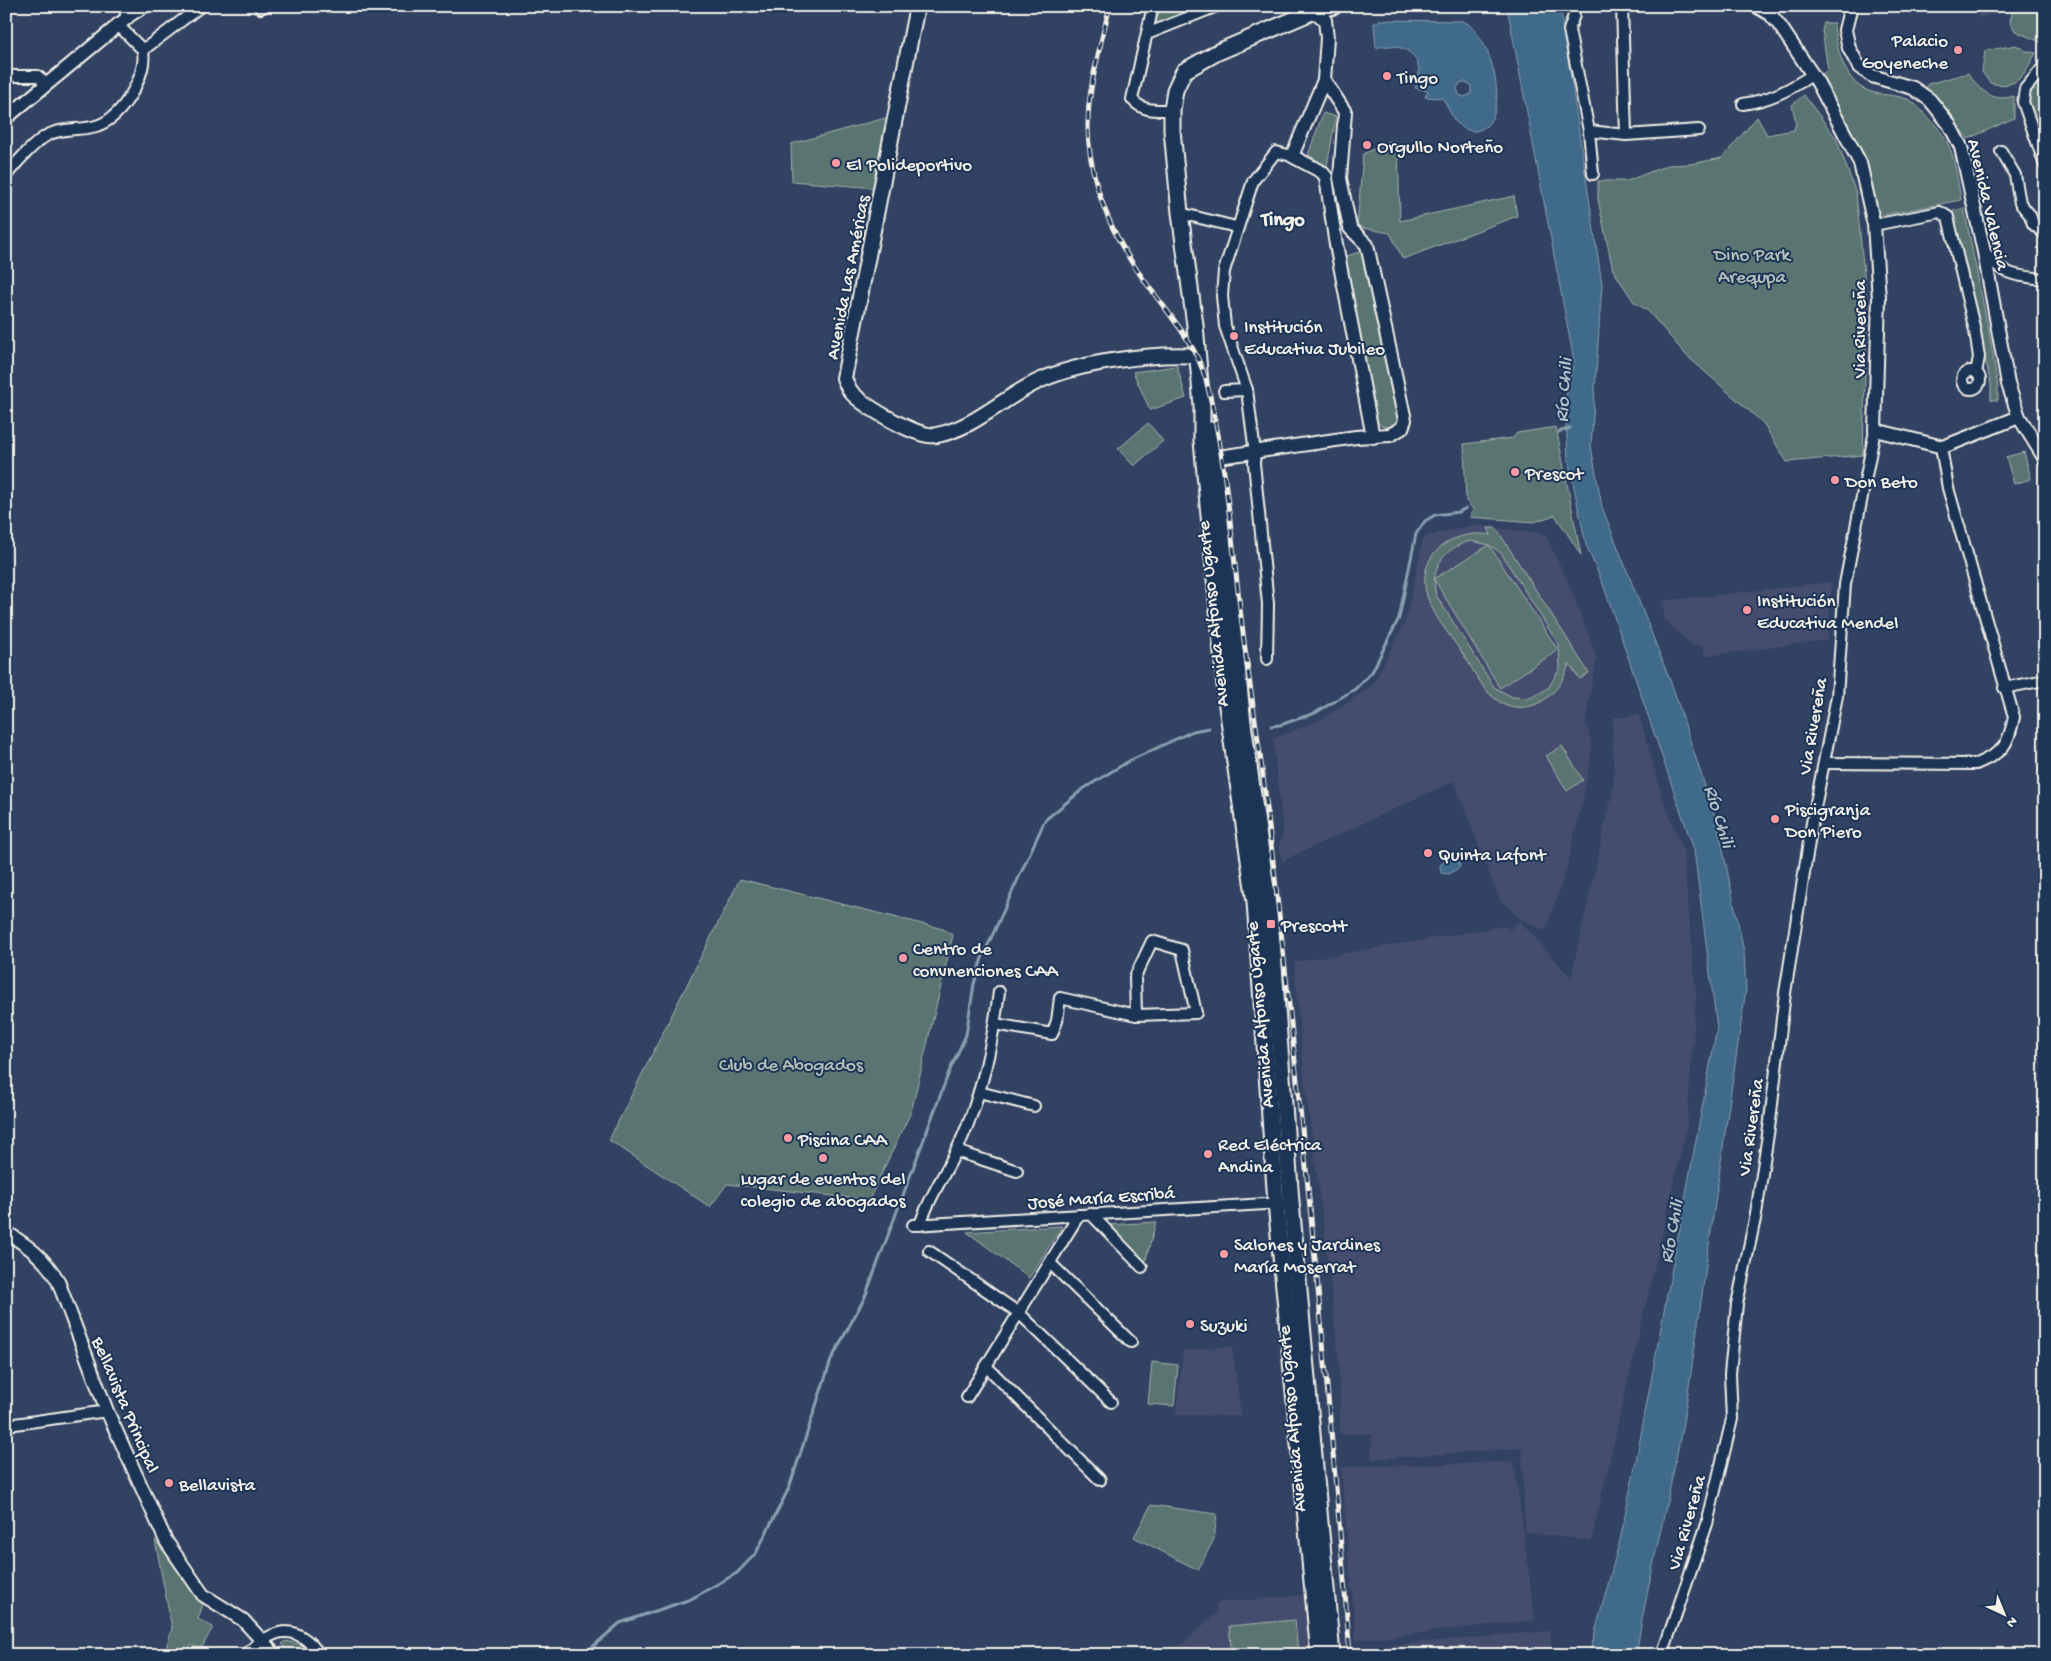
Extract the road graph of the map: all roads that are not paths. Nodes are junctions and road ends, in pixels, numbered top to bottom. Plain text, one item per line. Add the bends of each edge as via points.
1 (146, 6) edge
2 (201, 6) edge
3 (259, 6) edge
4 (265, 6) edge
5 (917, 6) edge
6 (1153, 6) edge
7 (1217, 6) edge
8 (1334, 6) edge
9 (1622, 6) edge
10 (1756, 6) edge
11 (1851, 6) edge
12 (1311, 9) edge
13 (1574, 15) dead end
14 (123, 16) edge
15 (1147, 34) junction
16 (144, 50) junction
17 (2045, 64) edge
18 (1812, 75) junction
19 (6, 76) edge
20 (1324, 80) junction
21 (46, 84) junction
22 (1743, 104) dead end
23 (1172, 110) junction
24 (6, 118) edge
25 (1699, 130) dead end
26 (1589, 131) junction
27 (1626, 136) junction
28 (2001, 151) dead end
29 (1292, 156) junction
30 (2045, 165) edge
31 (1594, 174) dead end
32 (6, 176) edge
33 (1326, 178) junction
34 (1340, 178) junction
35 (1180, 213) junction
36 (1874, 225) junction
37 (1236, 227) junction
38 (1354, 232) junction
39 (2045, 234) edge
40 (1335, 239) junction
41 (1984, 252) junction
42 (2043, 279) edge
43 (2045, 290) edge
44 (1197, 356) junction
45 (1976, 373) dead end
46 (1247, 390) junction
47 (1224, 392) dead end
48 (2019, 417) junction
49 (1875, 430) junction
50 (1373, 437) junction
51 (1943, 447) junction
52 (1255, 452) junction
53 (2045, 458) edge
54 (1210, 459) junction
55 (1267, 660) dead end
56 (2045, 680) edge
57 (2004, 688) junction
58 (1824, 763) junction
59 (999, 992) dead end
60 (1136, 1015) junction
61 (995, 1024) junction
62 (979, 1092) junction
63 (1034, 1106) dead end
64 (956, 1151) junction
65 (1017, 1171) dead end
66 (1284, 1202) junction
67 (1091, 1214) junction
68 (1079, 1215) junction
69 (6, 1232) edge
70 (929, 1251) dead end
71 (1050, 1263) junction
72 (1142, 1268) dead end
73 (1019, 1313) junction
74 (1131, 1342) dead end
75 (986, 1366) junction
76 (967, 1397) dead end
77 (1112, 1402) dead end
78 (107, 1411) junction
79 (8, 1425) dead end
80 (1100, 1480) dead end
81 (262, 1639) junction
82 (245, 1655) edge
83 (275, 1655) edge
84 (320, 1655) edge
85 (1319, 1655) edge
86 (1332, 1655) edge
87 (1662, 1655) edge

1 - 14 street
2 - 16 street
3 - 4 street
5 - 44 main road, Avenida Las Américas via 844,378 850,390 860,400 911,430 935,436 957,429 1040,380 1078,368 1162,356
6 - 15 street
7 - 15 street
8 - 12 main road, Avenida Alfonso Ugarte
9 - 27 street
10 - 18 street, Via Rivereña via 1770,14 1780,26
11 - 41 street, Avenida Valencia via 1845,30 1848,48 1859,67 1872,76 1913,88 1930,100 1949,124 1960,147
12 - 20 street via 1325,20
12 - 23 main road, Avenida Alfonso Ugarte via 1184,71 1175,90
13 - 26 street via 1569,30
14 - 16 street
14 - 21 street
15 - 23 street via 1132,98 1144,108
16 - 32 street via 140,79 118,110 101,124 50,134
17 - 30 street via 2025,89 2023,102
18 - 22 street via 1764,101
18 - 36 street, Via Rivereña via 1860,163
19 - 21 street via 38,76
20 - 29 street
20 - 34 street via 1345,112
21 - 24 street
23 - 35 main road, Avenida Alfonso Ugarte
25 - 27 street
26 - 27 street
26 - 31 street
28 - 39 street via 2015,176 2020,203 2033,224
29 - 33 street via 1322,172
29 - 37 street via 1276,152 1264,165 1253,181
33 - 34 street
33 - 40 street
34 - 38 street via 1350,228
35 - 37 street
35 - 44 main road, Avenida Alfonso Ugarte
36 - 45 street via 1940,212 1948,217 1975,331 1979,357
36 - 49 street, Via Rivereña via 1878,298
37 - 46 street via 1224,270 1222,296 1225,326
38 - 40 street
38 - 50 street via 1367,245 1404,403 1402,428 1390,435
40 - 50 street
41 - 42 street via 1996,266 2010,275
41 - 48 street, Avenida Valencia via 2008,384
42 - 43 street
44 - 54 main road, Avenida Alfonso Ugarte
46 - 47 street
46 - 52 street
48 - 51 street
48 - 53 street, Avenida Valencia
49 - 51 street
49 - 58 street, Via Rivereña via 1845,584 1837,696
50 - 52 street
51 - 57 street via 1948,488
52 - 54 street
52 - 55 street via 1268,604
54 - 66 main road, Avenida Alfonso Ugarte via 1237,730 1271,924
56 - 57 street
57 - 58 street via 2014,717 2009,740 1994,756 1976,764
58 - 87 street, Via Rivereña via 1785,993 1757,1205 1732,1342 1732,1419 1706,1524
59 - 61 street
60 - 60 street via 1196,1013 1182,950 1152,941 1135,977
60 - 61 street via 1060,998 1052,1034
61 - 62 street
62 - 63 street
62 - 64 street
64 - 65 street
64 - 68 street, José María Escribá via 916,1225
66 - 67 street, José María Escribá
66 - 85 main road, Avenida Alfonso Ugarte
66 - 86 main road, Avenida Alfonso Ugarte
67 - 68 street, José María Escribá
67 - 72 street
68 - 71 street
69 - 78 street, Bellavista Principal via 30,1247 58,1282
70 - 73 street
71 - 73 street
71 - 74 street
73 - 75 street
73 - 77 street
75 - 76 street
75 - 80 street
78 - 79 street
78 - 81 street, Bellavista Principal via 160,1529 203,1595 243,1620
81 - 82 street
81 - 83 street, Bellavista Principal
81 - 84 street via 282,1631 294,1633 311,1642

